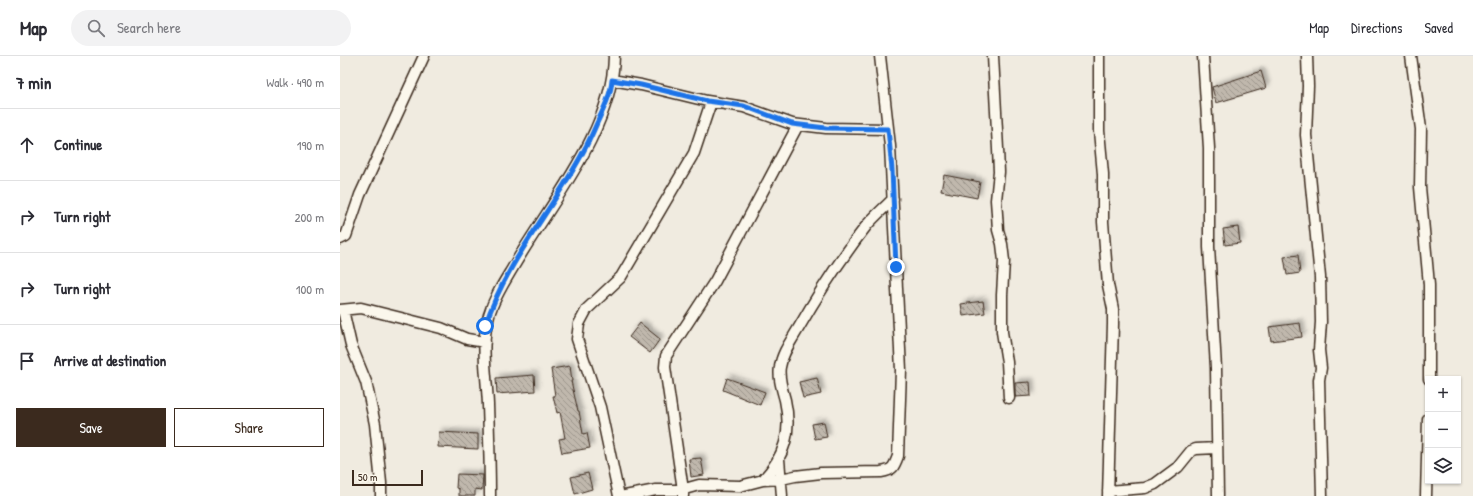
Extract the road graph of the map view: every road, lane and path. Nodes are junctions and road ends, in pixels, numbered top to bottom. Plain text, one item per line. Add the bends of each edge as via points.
1 (424, 56) edge
2 (614, 56) edge
3 (880, 56) edge
4 (993, 56) edge
5 (1099, 56) edge
6 (1204, 56) edge
7 (1307, 56) edge
8 (1411, 56) edge
9 (612, 80) junction
10 (711, 102) junction
11 (798, 125) junction
12 (888, 129) junction
13 (893, 199) junction
14 (340, 239) edge
15 (342, 310) edge
16 (485, 342) junction
17 (1429, 376) edge
18 (1009, 398) dead end
19 (1217, 448) junction
20 (1427, 448) edge
21 (779, 459) junction
22 (781, 479) junction
23 (763, 480) junction
24 (683, 493) edge
25 (1108, 494) edge
26 (381, 496) edge
27 (490, 496) edge
28 (619, 496) edge
29 (625, 496) edge
30 (782, 496) edge
31 (1218, 496) edge
32 (1322, 496) edge
33 (1426, 496) edge

1 - 14 street via 360,195 346,236
2 - 9 street
3 - 12 street
4 - 18 street via 999,172 996,200 1004,261 1002,332
5 - 25 street via 1103,222 1108,285 1113,309
6 - 19 street
7 - 32 street via 1306,135 1320,277
8 - 17 street via 1421,129 1420,187 1429,285
9 - 10 street
9 - 16 street via 604,108 588,146 494,301 485,326
10 - 11 street via 744,106
10 - 28 street via 694,153 622,277 587,309 579,324 577,339 600,407
11 - 12 street
11 - 24 street via 715,281 666,356 665,367
12 - 13 street
13 - 21 street via 868,224 845,256 784,354 780,377 788,422 786,442
13 - 22 street via 901,370 898,456 894,466 881,472 821,473
15 - 16 street via 361,308
15 - 26 street via 351,345 366,382 375,424
16 - 27 street
19 - 25 street via 1190,451 1178,467 1156,484
19 - 31 street
20 - 33 street
21 - 22 street
21 - 23 street
22 - 23 street
22 - 30 street
23 - 24 street via 740,486 699,486
24 - 29 street via 656,490

